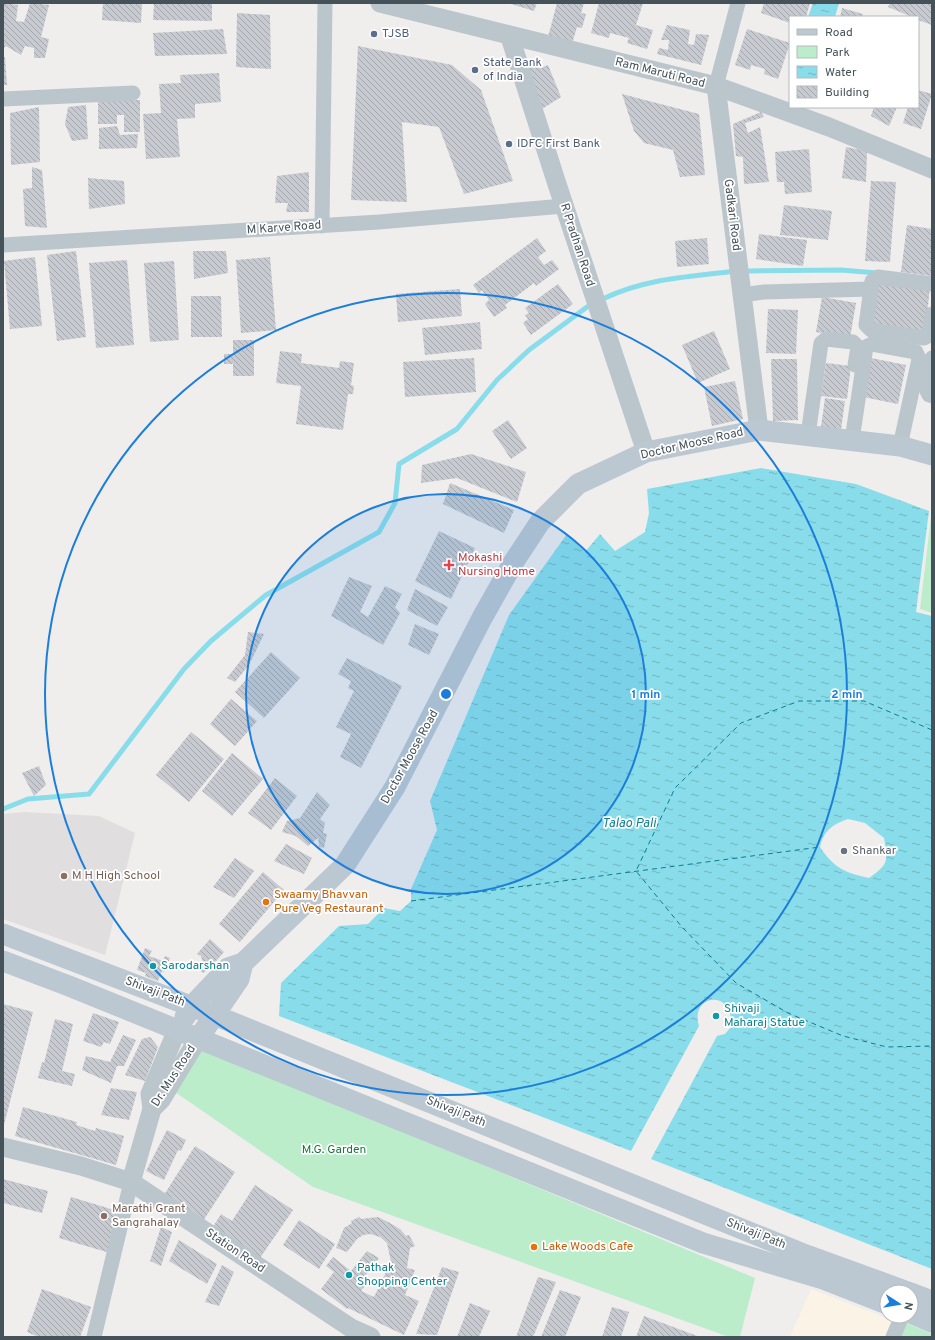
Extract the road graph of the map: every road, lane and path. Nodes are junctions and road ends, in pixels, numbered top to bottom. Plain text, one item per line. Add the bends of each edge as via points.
1 (326, 3) edge
2 (380, 3) edge
3 (738, 3) edge
4 (510, 36) junction
5 (716, 86) junction
6 (133, 93) dead end
7 (3, 99) edge
8 (932, 169) edge
9 (564, 206) junction
10 (322, 226) junction
11 (3, 245) edge
12 (932, 284) edge
13 (867, 289) junction
14 (742, 295) junction
15 (932, 314) edge
16 (860, 337) dead end
17 (932, 358) edge
18 (932, 396) edge
19 (759, 430) junction
20 (808, 435) junction
21 (848, 439) junction
22 (900, 446) junction
23 (646, 452) junction
24 (932, 455) edge
25 (3, 934) edge
26 (3, 961) edge
27 (243, 963) junction
28 (191, 1007) junction
29 (214, 1015) junction
30 (177, 1030) junction
31 (198, 1039) junction
32 (152, 1109) junction
33 (3, 1147) edge
34 (131, 1182) junction
35 (887, 1284) edge
36 (919, 1296) edge
37 (879, 1301) edge
38 (932, 1301) edge
39 (919, 1317) edge
40 (932, 1322) edge
41 (899, 1324) edge
42 (349, 1333) edge
43 (94, 1337) edge
44 (371, 1337) edge
45 (893, 1337) edge

1 - 10 street
2 - 4 street, Ram Maruti Road
3 - 5 street, Gadkari Road
4 - 5 street, Ram Maruti Road
4 - 9 street, R Pradhan Road
5 - 8 street, Ram Maruti Road via 830,127
5 - 14 street, Gadkari Road
6 - 7 street
9 - 10 street, M Karve Road
9 - 23 street, R Pradhan Road
10 - 11 street, M Karve Road
12 - 13 street via 878,277
13 - 14 street
13 - 15 street via 866,325 870,330 924,338 929,335
13 - 16 street
14 - 19 street, Gadkari Road
17 - 18 street via 926,390
19 - 20 main road, Doctor Moose Road
19 - 23 main road, Doctor Moose Road
20 - 21 main road, Doctor Moose Road
20 - 21 street via 821,343 826,339 853,342 858,347
21 - 22 main road, Doctor Moose Road
21 - 22 street via 866,348 872,344 916,352 919,358
22 - 24 main road, Doctor Moose Road
23 - 27 main road, Doctor Moose Road via 578,484 540,522 482,618 395,787 345,865
25 - 28 main road, Shivaji Path
26 - 30 main road, Shivaji Path
27 - 28 main road via 228,968
27 - 29 main road, Doctor Moose Road via 239,979
28 - 29 main road, Shivaji Path
28 - 30 main road
29 - 31 main road, Doctor Moose Road
29 - 35 main road, Shivaji Path via 801,1252
30 - 31 main road, Shivaji Path
30 - 32 street via 150,1094
31 - 32 street, Dr. Mus Road via 161,1100
31 - 37 main road, Shivaji Path via 703,1243 823,1279
32 - 34 street, Dr. Mus Road
33 - 34 street, Station Road via 81,1166
34 - 42 street, Station Road
34 - 43 street
36 - 38 main road
39 - 40 main road
41 - 45 street
42 - 44 street, Station Road

